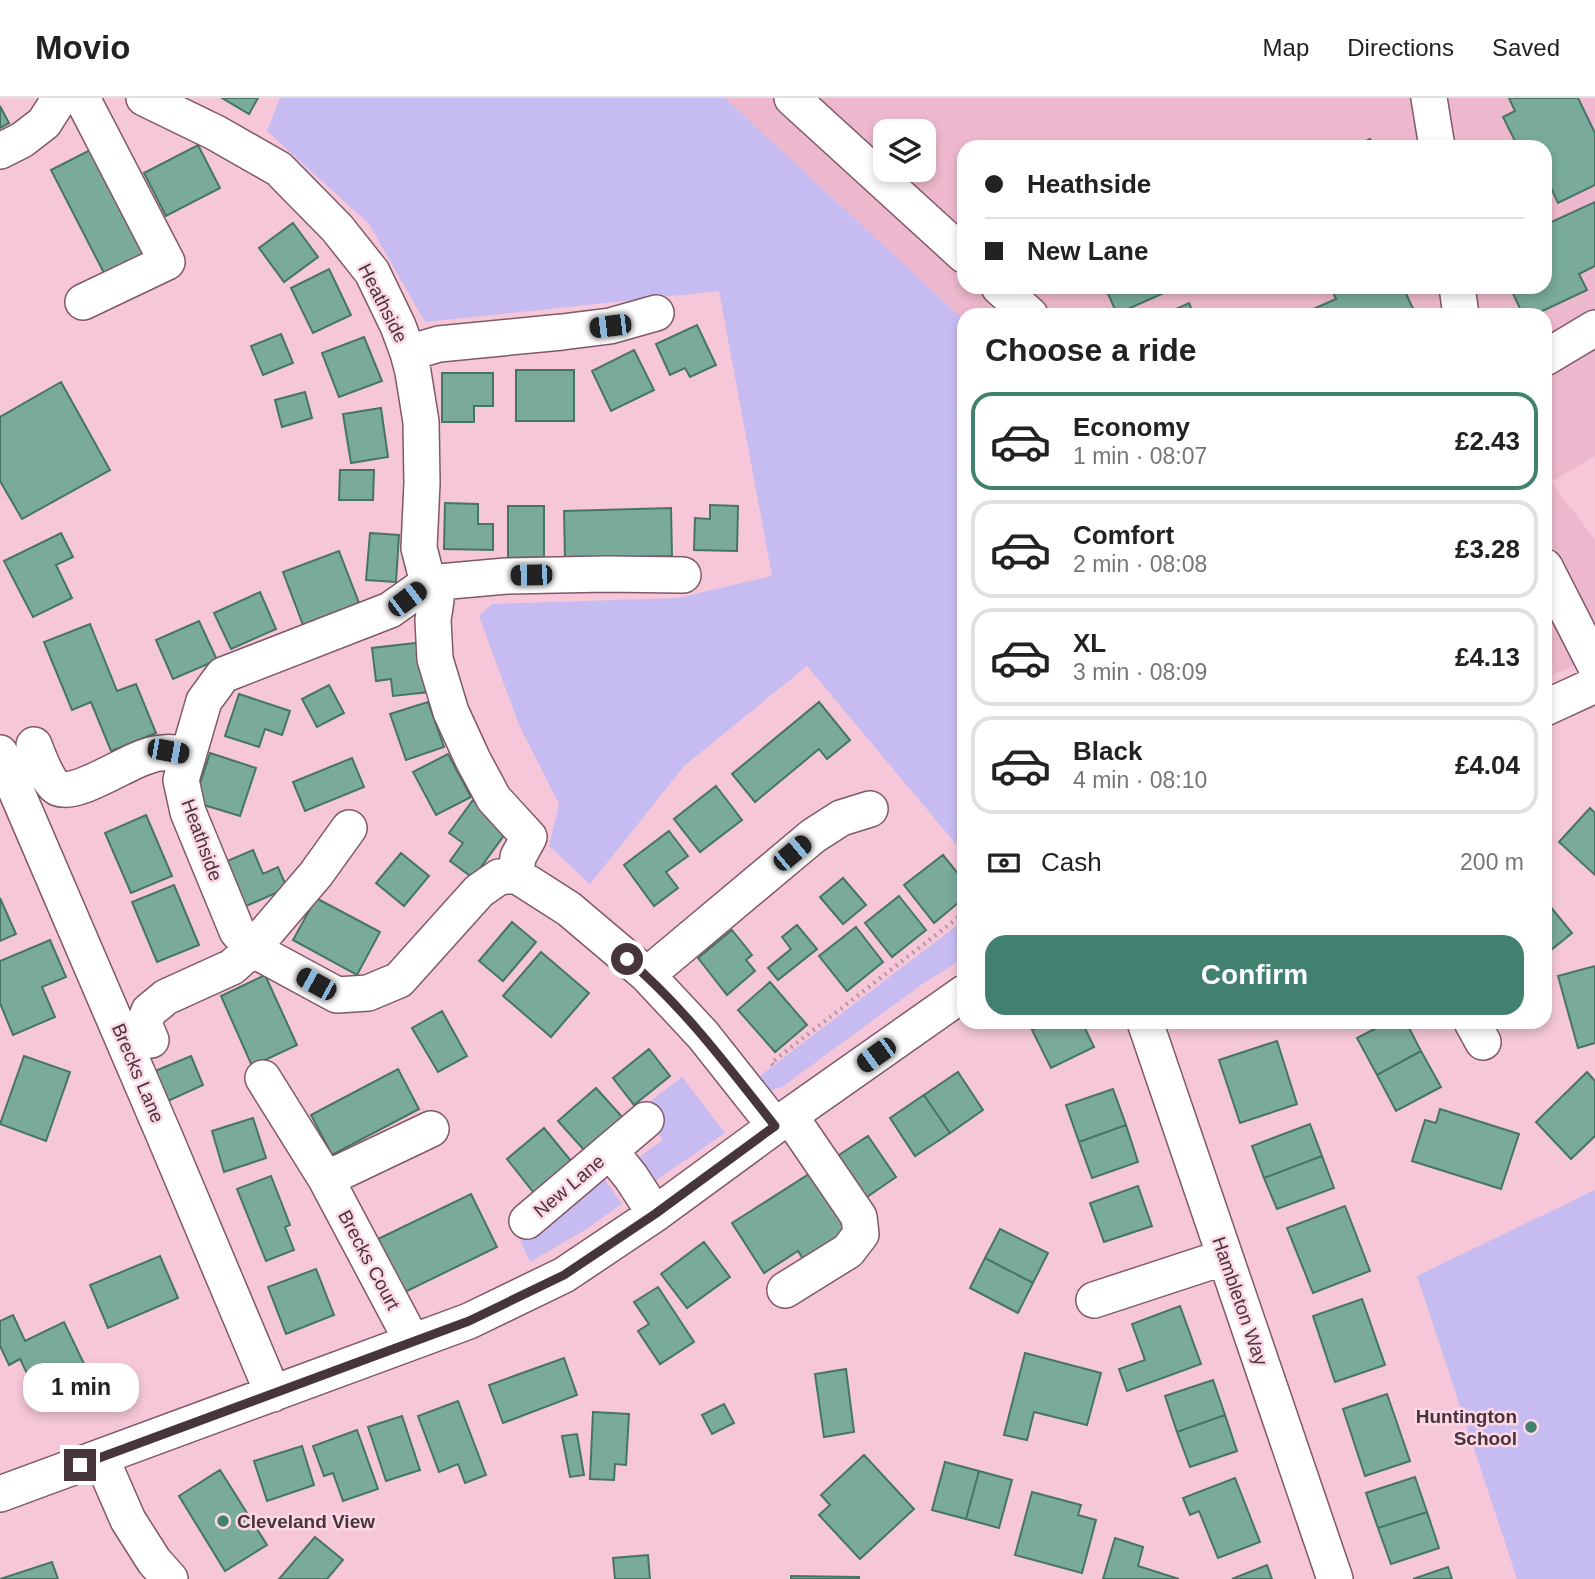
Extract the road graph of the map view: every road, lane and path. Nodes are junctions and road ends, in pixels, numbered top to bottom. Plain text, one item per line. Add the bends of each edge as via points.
1 (60, 98) edge
2 (82, 98) edge
3 (144, 98) edge
4 (792, 98) edge
5 (1429, 98) edge
6 (1436, 140) edge
7 (0, 152) edge
8 (957, 249) edge
9 (1007, 294) edge
10 (83, 302) dead end
11 (1022, 308) edge
12 (656, 313) dead end
13 (1595, 328) edge
14 (408, 353) junction
15 (1552, 354) edge
16 (683, 575) dead end
17 (1552, 581) edge
18 (428, 583) junction
19 (1595, 665) edge
20 (1595, 685) edge
21 (1552, 705) edge
22 (34, 745) dead end
23 (0, 753) edge
24 (188, 755) junction
25 (870, 808) dead end
26 (349, 828) dead end
27 (516, 875) junction
28 (957, 918) edge
29 (252, 949) junction
30 (647, 975) junction
31 (957, 998) edge
32 (1147, 1029) edge
33 (151, 1040) dead end
34 (263, 1078) dead end
35 (749, 1094) junction
36 (646, 1120) dead end
37 (783, 1121) junction
38 (431, 1129) dead end
39 (610, 1151) junction
40 (326, 1179) junction
41 (655, 1214) junction
42 (527, 1221) dead end
43 (1224, 1257) junction
44 (785, 1290) dead end
45 (1094, 1300) dead end
46 (412, 1341) junction
47 (273, 1394) junction
48 (101, 1458) junction
49 (0, 1494) edge
50 (170, 1579) edge
51 (1335, 1579) edge

1 - 7 street via 44,123
2 - 10 street via 167,262
3 - 14 street, Heathside via 279,169 337,228 372,272
4 - 8 street
5 - 6 street
9 - 11 street
12 - 14 street via 610,326 439,344
13 - 15 street
14 - 18 street, Heathside via 421,422 419,548
16 - 18 street via 506,576
17 - 19 street
18 - 24 street, Heathside via 390,610 223,675 204,701
18 - 27 street via 436,600 435,659 450,712 494,799 529,837 518,857
20 - 21 street
22 - 24 street via 58,788 75,789 168,751
23 - 47 street, Brecks Lane
24 - 29 street, Heathside via 181,780 188,812 237,931
25 - 30 street via 841,818 813,836
26 - 29 street
27 - 29 street, Heathside via 499,877 479,891 399,980 369,993 337,995
27 - 30 street via 569,909
28 - 35 path via 771,1063 778,1070
29 - 33 street via 232,967 166,998 149,1011 144,1024
30 - 35 street
31 - 37 street
32 - 43 street, Hambleton Way
34 - 40 street, Brecks Court
35 - 37 street
36 - 39 street, New Lane
37 - 41 street
37 - 44 street via 859,1217 861,1234 848,1251
38 - 40 street
39 - 41 street, New Lane
39 - 42 street, New Lane
40 - 46 street, Brecks Court
41 - 46 street via 564,1275 469,1321
43 - 45 street
43 - 51 street, Hambleton Way
46 - 47 street
47 - 48 street
48 - 49 street
48 - 50 street via 128,1520

